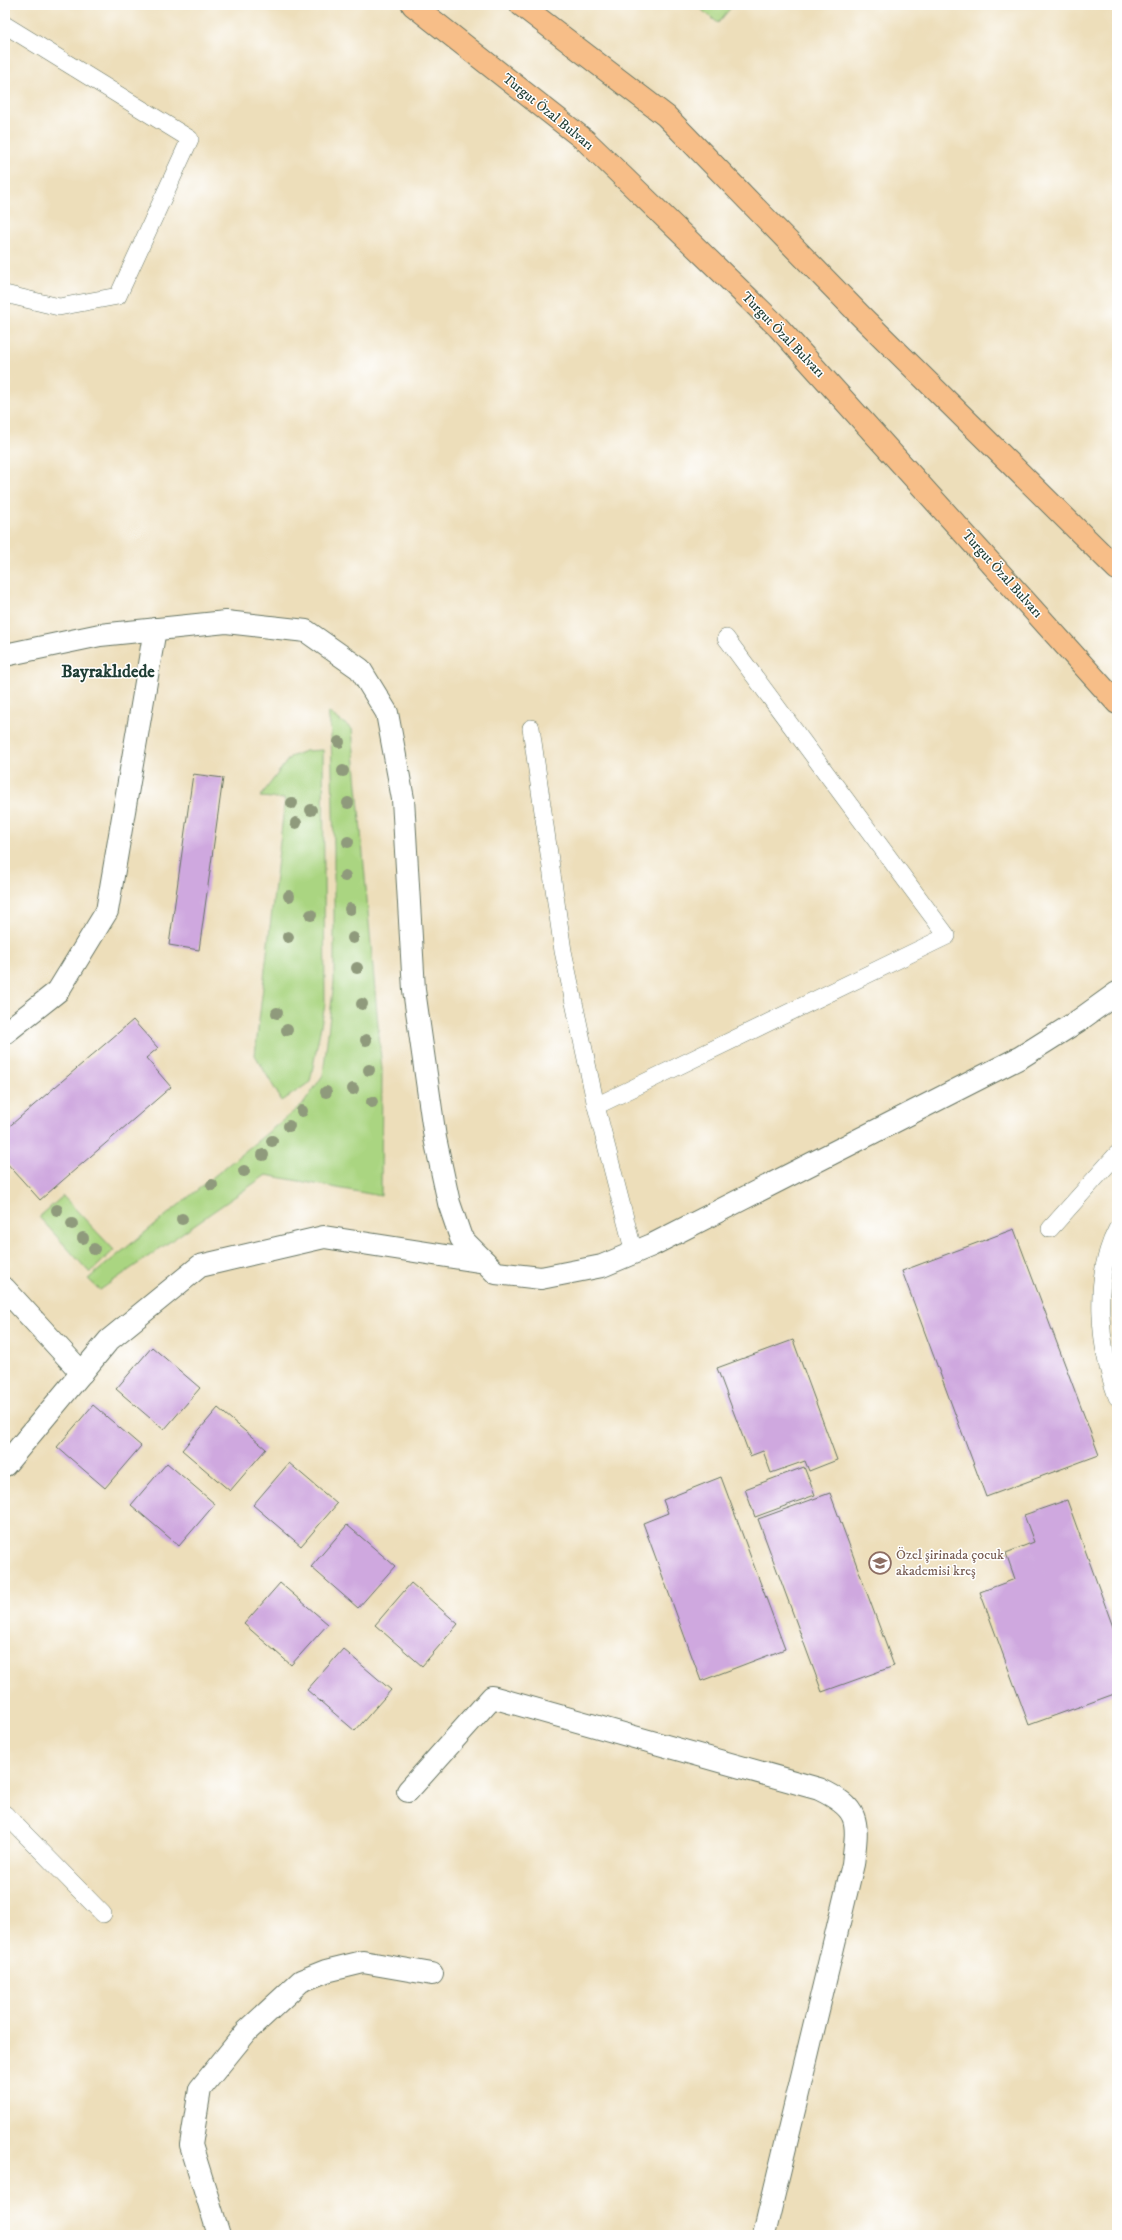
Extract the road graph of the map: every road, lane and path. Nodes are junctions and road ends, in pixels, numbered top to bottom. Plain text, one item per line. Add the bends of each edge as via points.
1 (413, 5) edge
2 (521, 5) edge
3 (5, 25) edge
4 (5, 294) edge
5 (1117, 569) edge
6 (155, 629) junction
7 (726, 638) dead end
8 (5, 655) edge
9 (1117, 703) edge
10 (531, 728) dead end
11 (1117, 993) edge
12 (5, 1033) edge
13 (596, 1106) junction
14 (1117, 1154) edge
15 (1050, 1229) dead end
16 (1117, 1229) edge
17 (634, 1253) junction
18 (485, 1262) junction
19 (5, 1289) edge
20 (82, 1373) junction
21 (1117, 1397) edge
22 (5, 1465) edge
23 (408, 1791) dead end
24 (5, 1814) edge
25 (103, 1914) dead end
26 (432, 1974) dead end
27 (219, 2235) edge
28 (764, 2235) edge

1 - 9 highway, Turgut Özal Bulvarı via 586,141 778,327
2 - 5 highway via 666,116 861,316
3 - 4 lane via 190,139 118,296 59,307
6 - 8 street via 100,635
6 - 12 street via 107,911 58,991
6 - 18 street via 226,622 306,631 360,669 387,713 403,799 414,990 435,1138 449,1203 461,1238
7 - 13 lane via 947,936
10 - 13 lane via 563,951
11 - 17 street via 1021,1057
13 - 17 lane
14 - 15 lane
16 - 21 lane via 1102,1268 1100,1314 1111,1382
17 - 18 street via 602,1266 541,1278 496,1274
18 - 20 street via 324,1237 200,1266 109,1340
19 - 20 street
20 - 22 street
23 - 28 street via 492,1697 819,1789 838,1798 849,1808 855,1820 853,1864
24 - 25 lane
26 - 27 street via 363,1962 326,1970 301,1981 247,2031 214,2071 200,2089 191,2145

